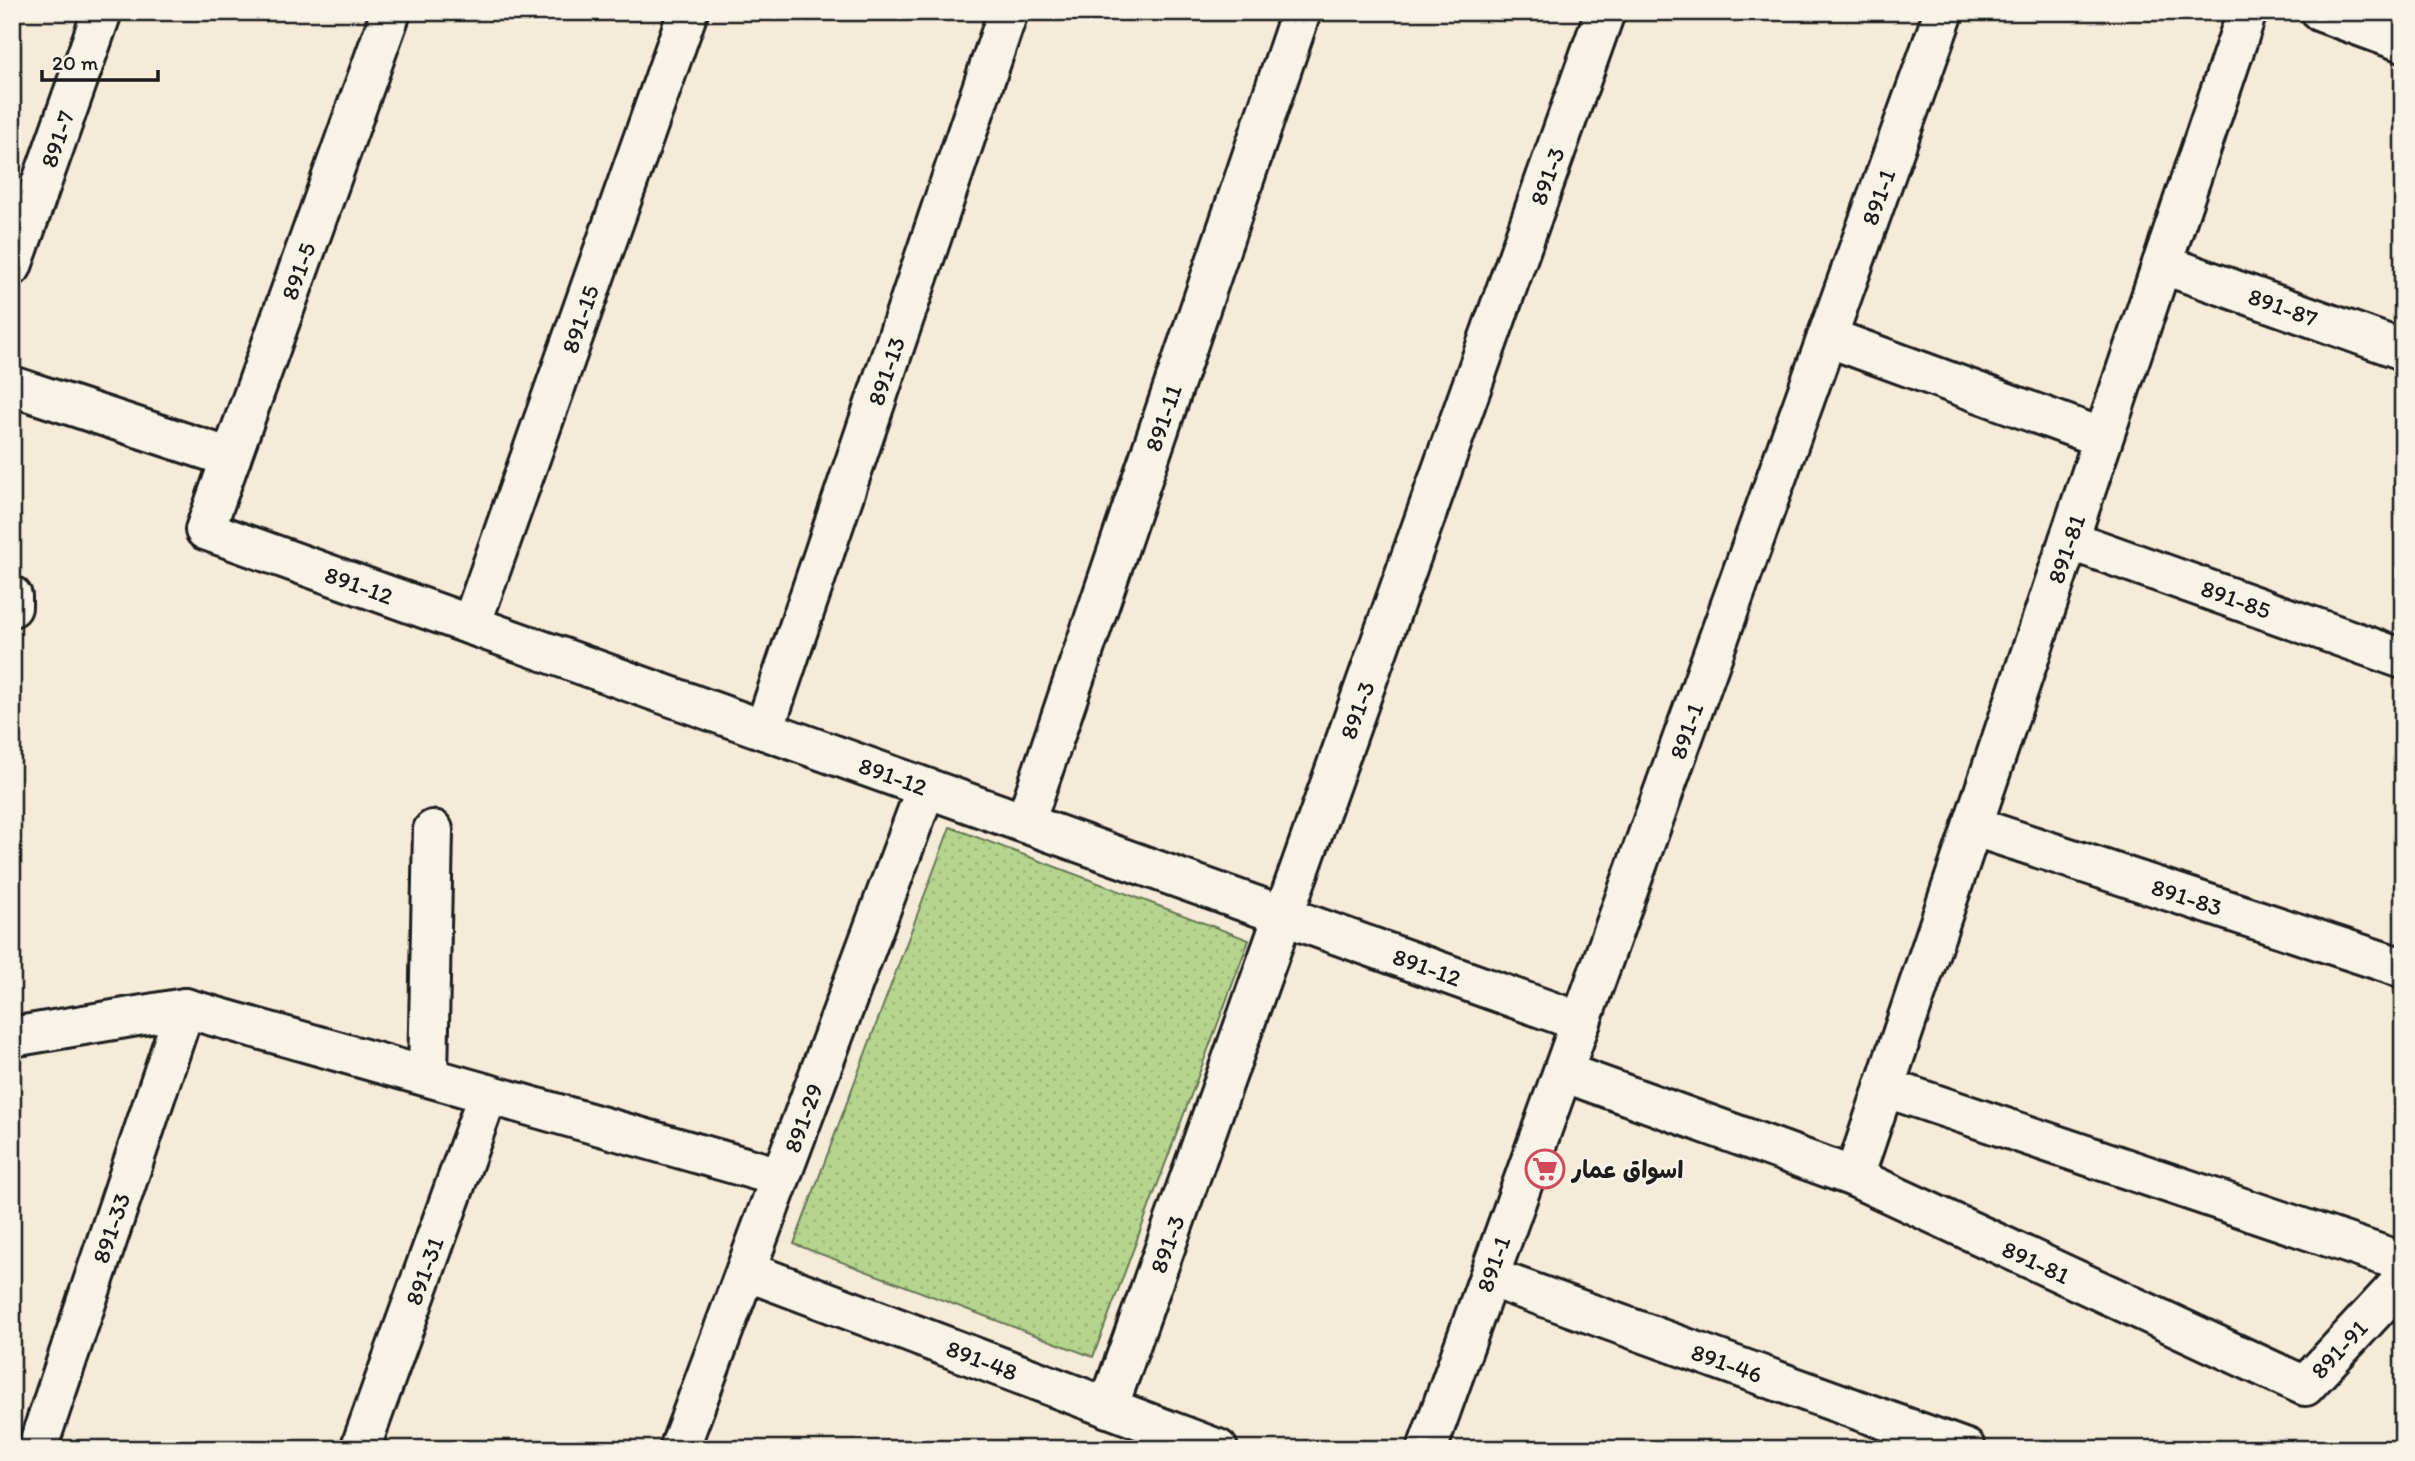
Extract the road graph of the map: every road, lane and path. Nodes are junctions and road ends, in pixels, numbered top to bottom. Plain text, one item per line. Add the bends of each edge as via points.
1 (102, 12) edge
2 (391, 12) edge
3 (688, 12) edge
4 (1008, 12) edge
5 (1301, 12) edge
6 (1605, 12) edge
7 (1944, 12) edge
8 (2247, 12) edge
9 (2320, 12) edge
10 (2403, 42) edge
11 (16, 242) edge
12 (2162, 264) junction
13 (1827, 337) junction
14 (2403, 350) edge
15 (14, 395) edge
16 (2103, 438) junction
17 (231, 458) junction
18 (205, 530) joint
19 (2069, 540) junction
20 (12, 596) edge
21 (12, 607) edge
22 (471, 625) junction
23 (2403, 659) edge
24 (764, 730) junction
25 (926, 788) junction
26 (1025, 823) junction
27 (1972, 827) junction
28 (433, 830) dead end
29 (1283, 916) junction
30 (2403, 968) edge
31 (186, 1008) junction
32 (1581, 1022) junction
33 (12, 1037) edge
34 (1563, 1072) junction
35 (428, 1076) junction
36 (1884, 1087) junction
37 (488, 1094) junction
38 (780, 1177) junction
39 (1854, 1177) junction
40 (2403, 1262) edge
41 (746, 1271) junction
42 (1489, 1277) junction
43 (2403, 1280) edge
44 (2305, 1387) joint
45 (1108, 1408) junction
46 (37, 1449) edge
47 (360, 1449) edge
48 (679, 1449) edge
49 (1218, 1449) edge
50 (1427, 1449) edge
51 (1966, 1449) edge

1 - 11 street, 891-7
2 - 17 street, 891-5
3 - 22 street, 891-15
4 - 24 street, 891-13
5 - 26 street, 891-11
6 - 29 street, 891-3
7 - 13 street, 891-1
8 - 12 street, 891-81
9 - 10 street
12 - 14 street, 891-87
12 - 16 street, 891-81
13 - 16 street
13 - 32 street, 891-1
15 - 17 street
16 - 19 street, 891-81
17 - 18 street, 891-5
18 - 22 street, 891-12
19 - 23 street, 891-85
19 - 27 street, 891-81
20 - 21 street
22 - 24 street, 891-12
24 - 25 street, 891-12
25 - 26 street, 891-12
25 - 38 street, 891-29
26 - 29 street, 891-12
27 - 30 street, 891-83
27 - 36 street, 891-81
28 - 35 street
29 - 32 street, 891-12
29 - 45 street, 891-3
31 - 33 street
31 - 35 street
31 - 46 street, 891-33
32 - 34 street, 891-1
34 - 39 street
34 - 42 street, 891-1
35 - 37 street
36 - 39 street, 891-81
36 - 40 street
37 - 38 street
37 - 47 street, 891-31
38 - 41 street, 891-29
39 - 44 street, 891-81
41 - 45 street, 891-48
41 - 48 street, 891-29
42 - 50 street, 891-1
42 - 51 street, 891-46
43 - 44 street, 891-91
45 - 49 street, 891-48

